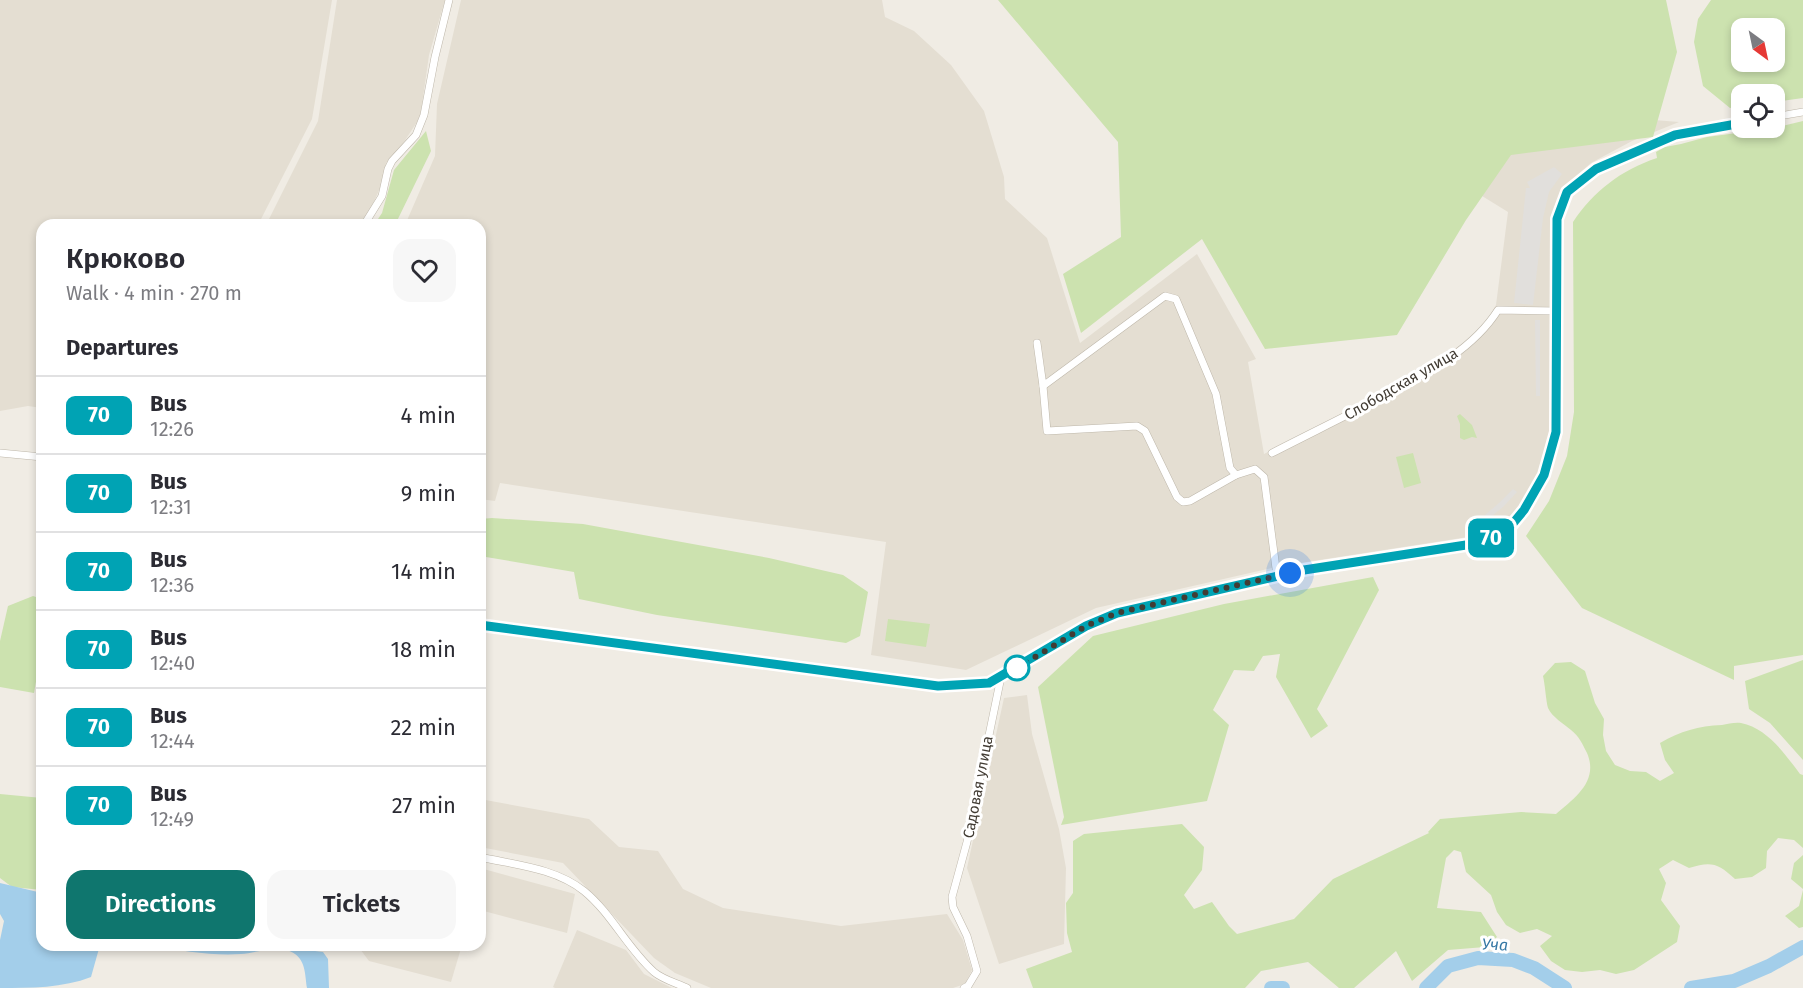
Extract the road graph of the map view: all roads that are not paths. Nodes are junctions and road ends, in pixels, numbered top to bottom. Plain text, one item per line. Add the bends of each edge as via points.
1 (449, 0) edge
2 (1803, 112) edge
3 (1785, 115) edge
4 (1731, 125) edge
5 (368, 219) edge
6 (1556, 311) junction
7 (1037, 344) dead end
8 (1043, 386) junction
9 (0, 453) edge
10 (1272, 453) dead end
11 (36, 456) edge
12 (1236, 475) junction
13 (1277, 576) junction
14 (486, 626) edge
15 (1001, 677) junction
16 (486, 858) edge
17 (687, 988) edge
18 (964, 988) edge

1 - 5 street via 424,116 416,135 392,161 382,196
2 - 3 street
4 - 6 street via 1675,135 1596,169 1567,192 1557,219
6 - 10 street, Слободская улица via 1498,310 1460,351 1436,367
6 - 13 street via 1556,432 1544,475 1510,527 1466,545
7 - 8 street
8 - 12 street via 1047,431 1137,426 1145,432 1177,496 1184,502
8 - 12 street via 1165,296 1176,299 1216,394 1230,468
9 - 11 street
12 - 13 street via 1255,470 1264,477
13 - 15 street via 1117,613 1086,626
14 - 15 street via 938,686 989,683
15 - 18 street, Садовая улица via 968,842 952,897 977,971
16 - 17 street via 552,873 584,891 656,974

